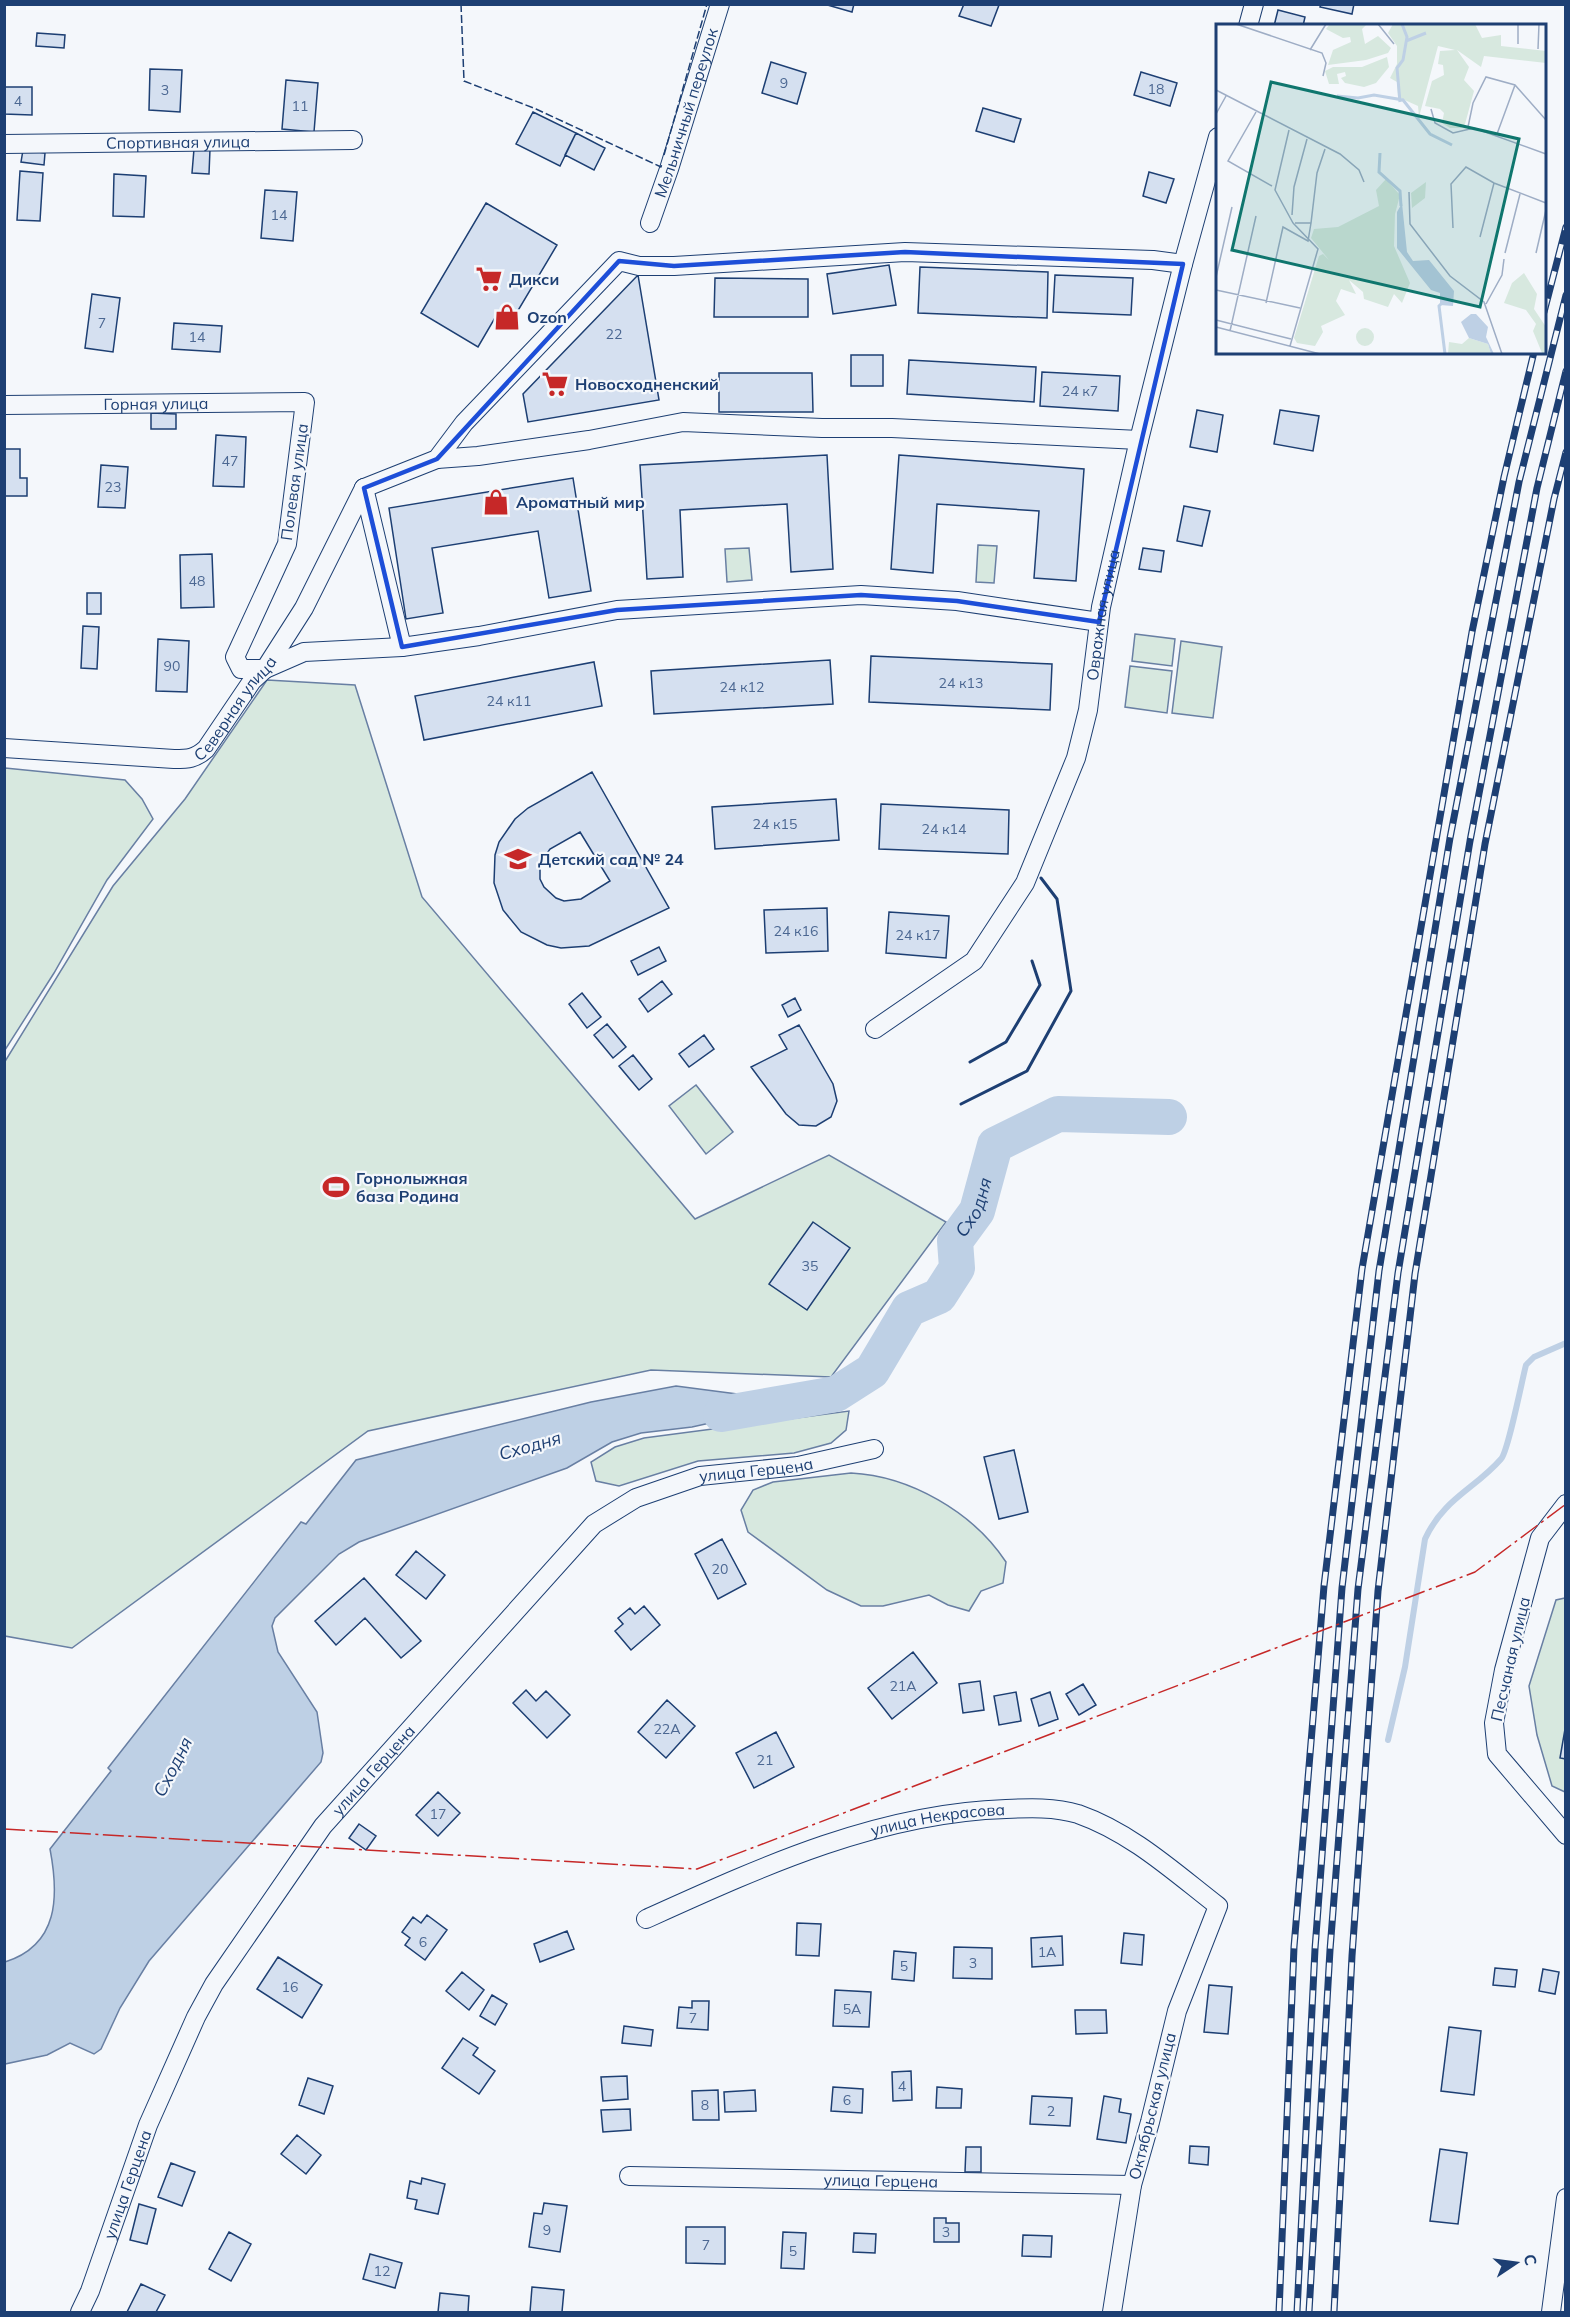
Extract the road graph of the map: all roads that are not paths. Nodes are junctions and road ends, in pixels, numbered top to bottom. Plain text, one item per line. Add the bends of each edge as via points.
1 (720, 4) edge
2 (1254, 4) edge
3 (1249, 24) edge
4 (353, 140) dead end
5 (4, 144) edge
6 (1216, 144) edge
7 (650, 223) dead end
8 (1183, 264) junction
9 (305, 402) joint
10 (4, 405) edge
11 (1139, 440) junction
12 (436, 459) junction
13 (364, 488) junction
14 (1099, 622) junction
15 (402, 647) junction
16 (265, 669) junction
17 (4, 748) edge
18 (875, 1029) dead end
19 (874, 1449) dead end
20 (1566, 1504) edge
21 (1566, 1835) edge
22 (1218, 1906) joint
23 (646, 1919) dead end
24 (629, 2176) dead end
25 (1132, 2186) junction
26 (1566, 2198) edge
27 (80, 2313) edge
28 (1112, 2313) edge
29 (1551, 2313) edge

1 - 7 street, Мельничный переулок
2 - 3 street
4 - 5 street, Спортивная улица
6 - 8 street, Овражная улица
8 - 11 street, Овражная улица
8 - 12 street via 905,252 674,266 639,266 619,261 464,423
9 - 10 street, Горная улица
9 - 16 street, Полевая улица via 287,544 235,657 241,669
11 - 12 street via 683,422 590,440
11 - 14 street, Овражная улица
12 - 13 street
13 - 15 street
13 - 16 street, Северная улица via 304,608
14 - 15 street via 957,601 861,595 618,610
14 - 18 street, Овражная улица via 1088,710 1076,758 1024,883 974,961
15 - 16 street via 304,652
16 - 17 street, Северная улица via 252,681 206,749 190,759
19 - 27 street, улица Герцена via 798,1466 700,1476 636,1498 594,1524 323,1826 214,1984 148,2125
20 - 21 street, Песчаная улица via 1540,1538 1504,1670 1494,1723 1497,1754
22 - 23 street, улица Некрасова via 1130,1838 1077,1814 1038,1808 974,1810 904,1821 815,1847
22 - 25 street, Октябрьская улица via 1177,2011
24 - 25 street, улица Герцена
25 - 28 street, Октябрьская улица
26 - 29 street

